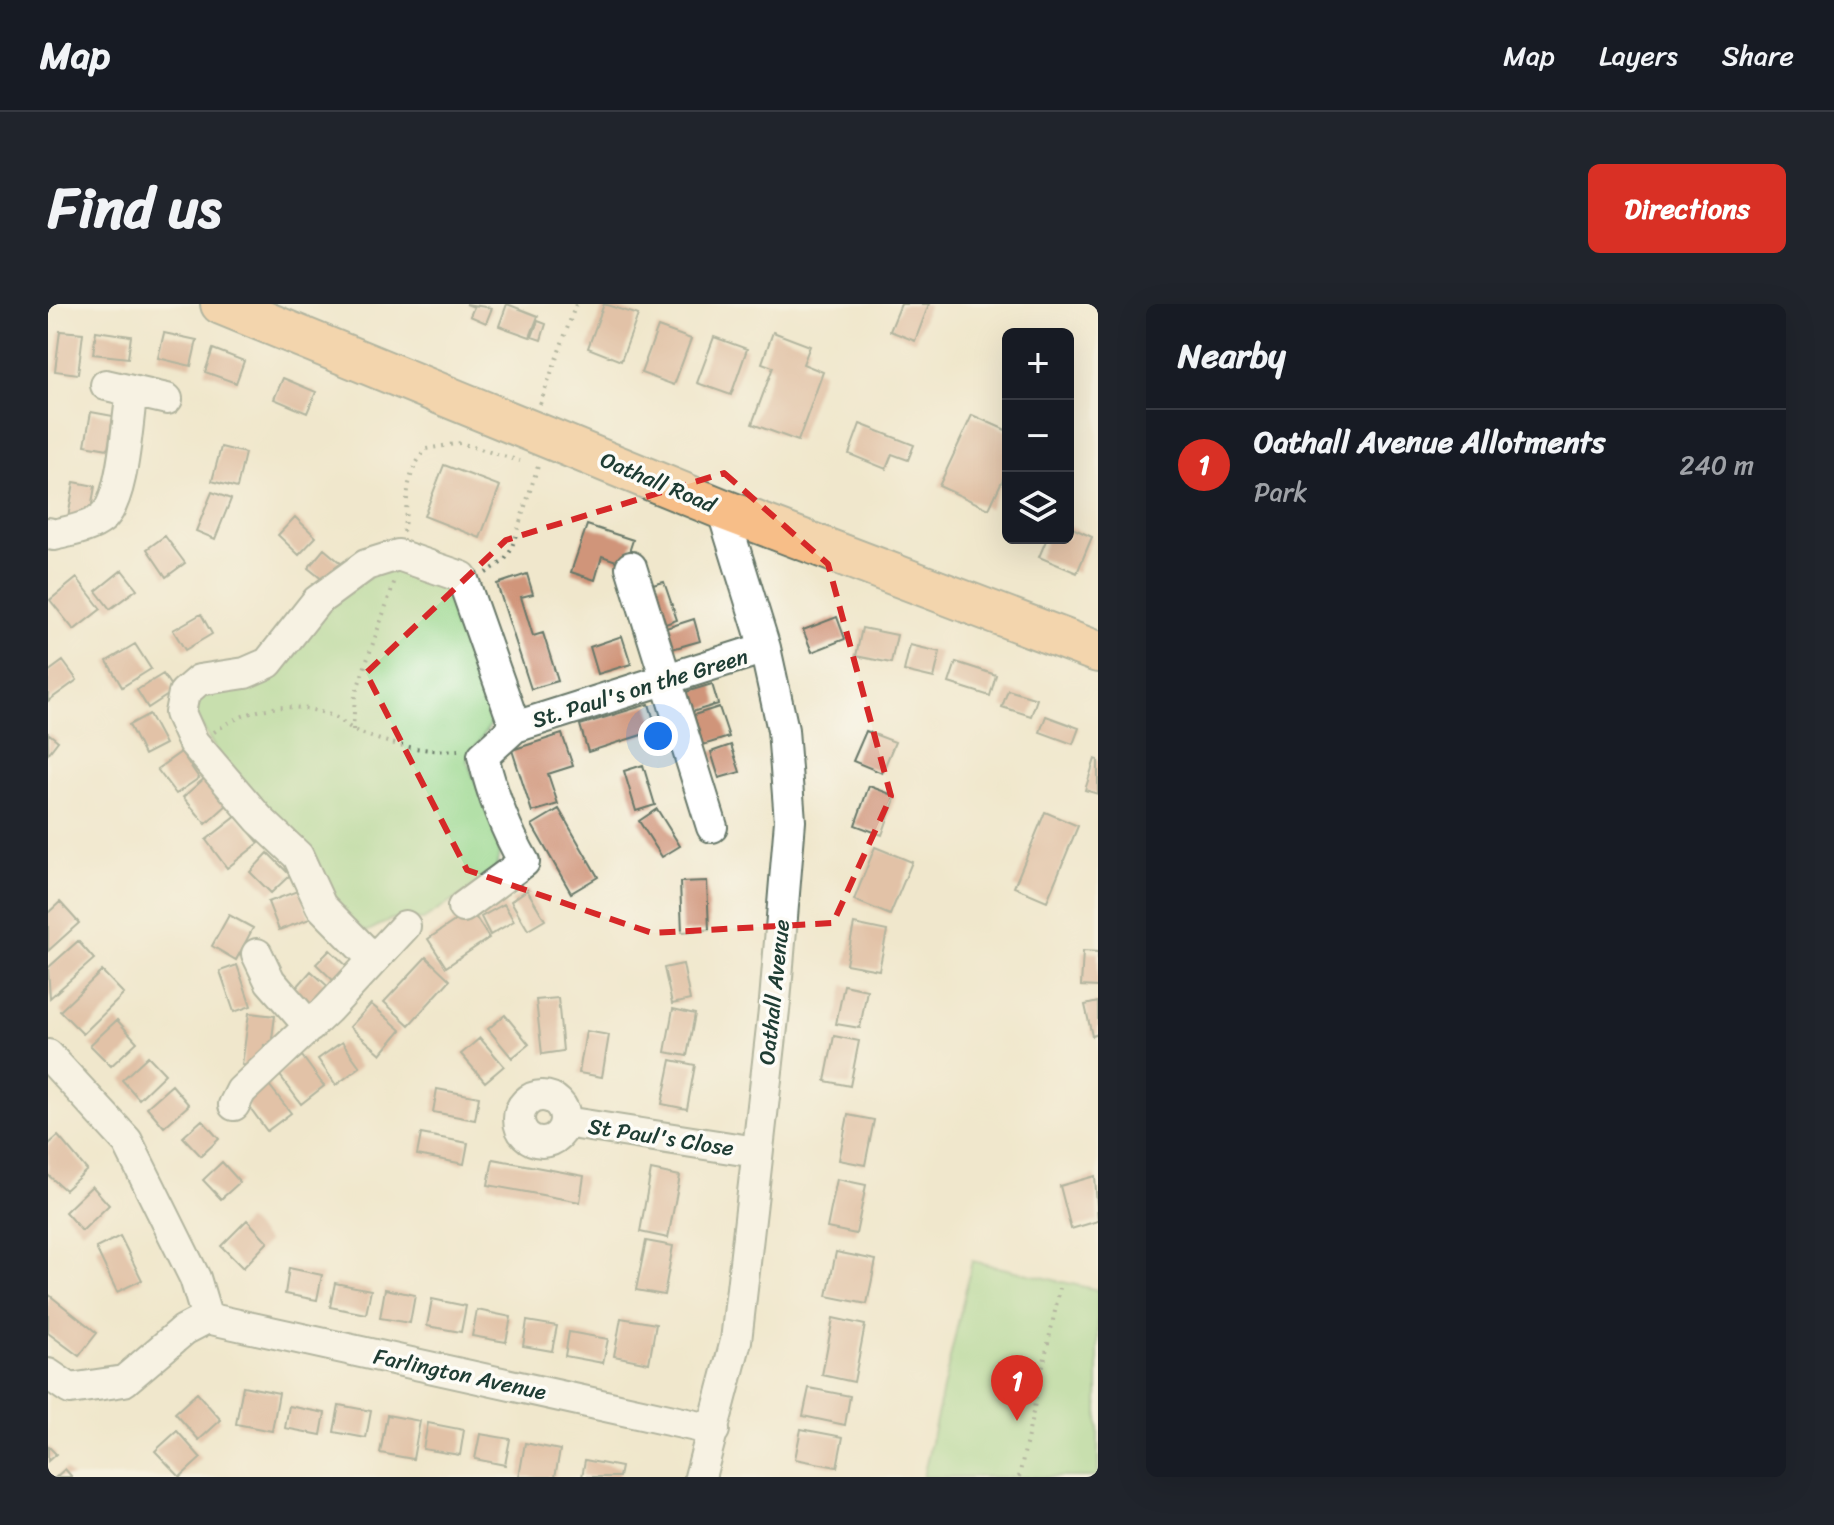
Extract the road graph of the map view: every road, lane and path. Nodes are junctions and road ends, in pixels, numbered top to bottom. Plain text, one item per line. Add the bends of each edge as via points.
1 (221, 304) edge
2 (576, 304) edge
3 (167, 399) dead end
4 (531, 430) junction
5 (722, 509) junction
6 (48, 533) edge
7 (631, 567) dead end
8 (465, 584) junction
9 (765, 648) junction
10 (1098, 652) edge
11 (665, 679) junction
12 (515, 727) junction
13 (196, 745) junction
14 (491, 746) junction
15 (712, 827) dead end
16 (463, 907) dead end
17 (405, 926) dead end
18 (257, 954) dead end
19 (373, 959) junction
20 (310, 1027) junction
21 (48, 1055) edge
22 (234, 1105) dead end
23 (565, 1122) dead end
24 (756, 1152) junction
25 (1060, 1288) dead end
26 (207, 1318) junction
27 (48, 1374) edge
28 (714, 1430) junction
29 (700, 1477) edge
30 (1019, 1477) edge

1 - 4 main road, Oathall Road
2 - 4 path
3 - 6 street via 119,388 117,488 109,511 99,521
4 - 5 main road, Oathall Road
4 - 8 path via 538,466 511,550 504,561
5 - 9 street, Oathall Avenue
5 - 10 main road, Oathall Road
7 - 11 street
8 - 12 street, St. Paul's on the Green
8 - 13 street via 462,577 398,555 366,565 317,601 268,663 245,673 199,680 184,693 180,713
9 - 11 street, St. Paul's on the Green
9 - 24 street, Oathall Avenue via 783,730 790,821
11 - 12 street, St. Paul's on the Green
11 - 15 street
12 - 14 street, St. Paul's on the Green
13 - 14 path via 235,717 287,705 332,715 353,730 407,746
13 - 19 street via 298,856 321,906
14 - 16 street via 483,756 487,772 524,862
17 - 19 street
18 - 20 street via 270,981
19 - 20 street
20 - 22 street via 241,1091
21 - 26 street via 127,1141 195,1278
23 - 24 street, St Paul's Close
24 - 28 street, Oathall Avenue via 736,1341
25 - 30 path
26 - 27 street via 184,1330 124,1381 70,1389
26 - 28 street, Farlington Avenue
28 - 29 street, Oathall Avenue

